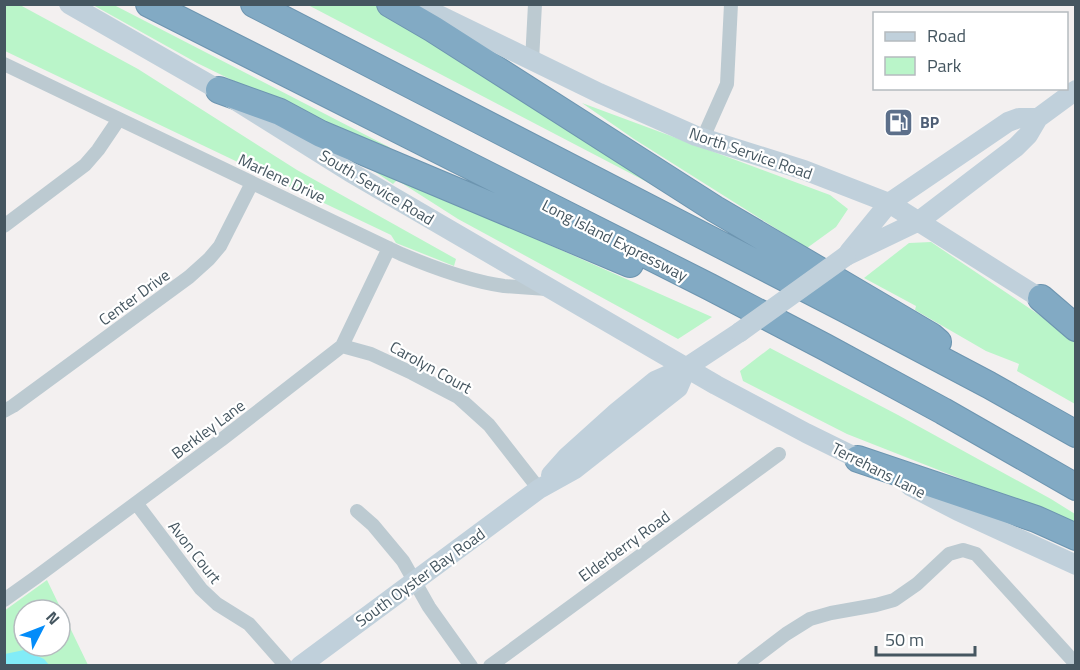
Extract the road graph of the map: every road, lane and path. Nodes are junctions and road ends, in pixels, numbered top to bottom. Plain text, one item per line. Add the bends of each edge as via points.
1 (69, 4) edge
2 (148, 4) edge
3 (254, 4) edge
4 (390, 4) edge
5 (416, 4) edge
6 (535, 4) edge
7 (731, 4) edge
8 (532, 61) junction
9 (4, 64) edge
10 (219, 90) junction
11 (1076, 90) edge
12 (1038, 118) junction
13 (119, 119) junction
14 (703, 138) junction
15 (252, 183) junction
16 (889, 203) junction
17 (919, 221) junction
18 (4, 226) edge
19 (389, 248) junction
20 (846, 256) junction
21 (710, 287) junction
22 (555, 290) junction
23 (1041, 298) junction
24 (1076, 322) edge
25 (1076, 328) edge
26 (342, 346) junction
27 (687, 367) junction
28 (988, 385) junction
29 (4, 411) edge
30 (1076, 434) edge
31 (779, 454) dead end
32 (858, 459) junction
33 (1076, 487) edge
34 (540, 489) junction
35 (136, 503) junction
36 (357, 511) dead end
37 (1076, 537) edge
38 (1076, 565) edge
39 (414, 581) junction
40 (4, 600) edge
41 (1076, 664) edge
42 (286, 666) edge
43 (300, 666) edge
44 (471, 666) edge
45 (490, 666) edge
46 (744, 666) edge

1 - 10 main road, South Service Road
2 - 21 highway, Long Island Expressway
3 - 28 highway
4 - 28 highway via 715,209 931,336
5 - 8 main road, North Service Road
6 - 8 street
7 - 14 street via 727,84
8 - 14 main road, North Service Road
9 - 13 street, Marlene Drive
10 - 21 highway via 280,112 321,134 659,277
10 - 22 main road, South Service Road via 350,172
11 - 12 main road, South Oyster Bay Road
12 - 16 main road, South Oyster Bay Road via 1008,122
12 - 17 main road, South Oyster Bay Road via 1016,147
13 - 15 street, Marlene Drive
13 - 18 street via 85,165
14 - 16 main road, North Service Road via 804,170
15 - 19 street, Marlene Drive
15 - 29 street, Center Drive via 220,246 189,277
16 - 17 main road, North Service Road
16 - 20 main road, South Oyster Bay Road
17 - 20 main road, South Oyster Bay Road
17 - 23 main road, North Service Road
19 - 22 street, Marlene Drive via 454,274 503,285
19 - 26 street, Berkley Lane
20 - 27 main road, South Oyster Bay Road, bridge
21 - 33 highway, Long Island Expressway
22 - 27 main road, South Service Road
23 - 24 main road, North Service Road
23 - 25 highway
26 - 34 street, Carolyn Court via 370,354 458,397 489,425
26 - 35 street, Berkley Lane
27 - 32 main road, Terrehans Lane
27 - 34 main road, South Oyster Bay Road via 655,381 617,412 567,457
28 - 30 highway
31 - 45 street, Elderberry Road
32 - 37 highway via 1035,519
32 - 38 main road, Terrehans Lane via 958,511
34 - 39 main road, South Oyster Bay Road
35 - 40 street, Berkley Lane
35 - 42 street, Avon Court via 201,589 249,624
36 - 39 street via 390,544
39 - 43 main road, South Oyster Bay Road
39 - 44 street
41 - 46 street via 976,554 963,550 949,554 894,600 810,620

